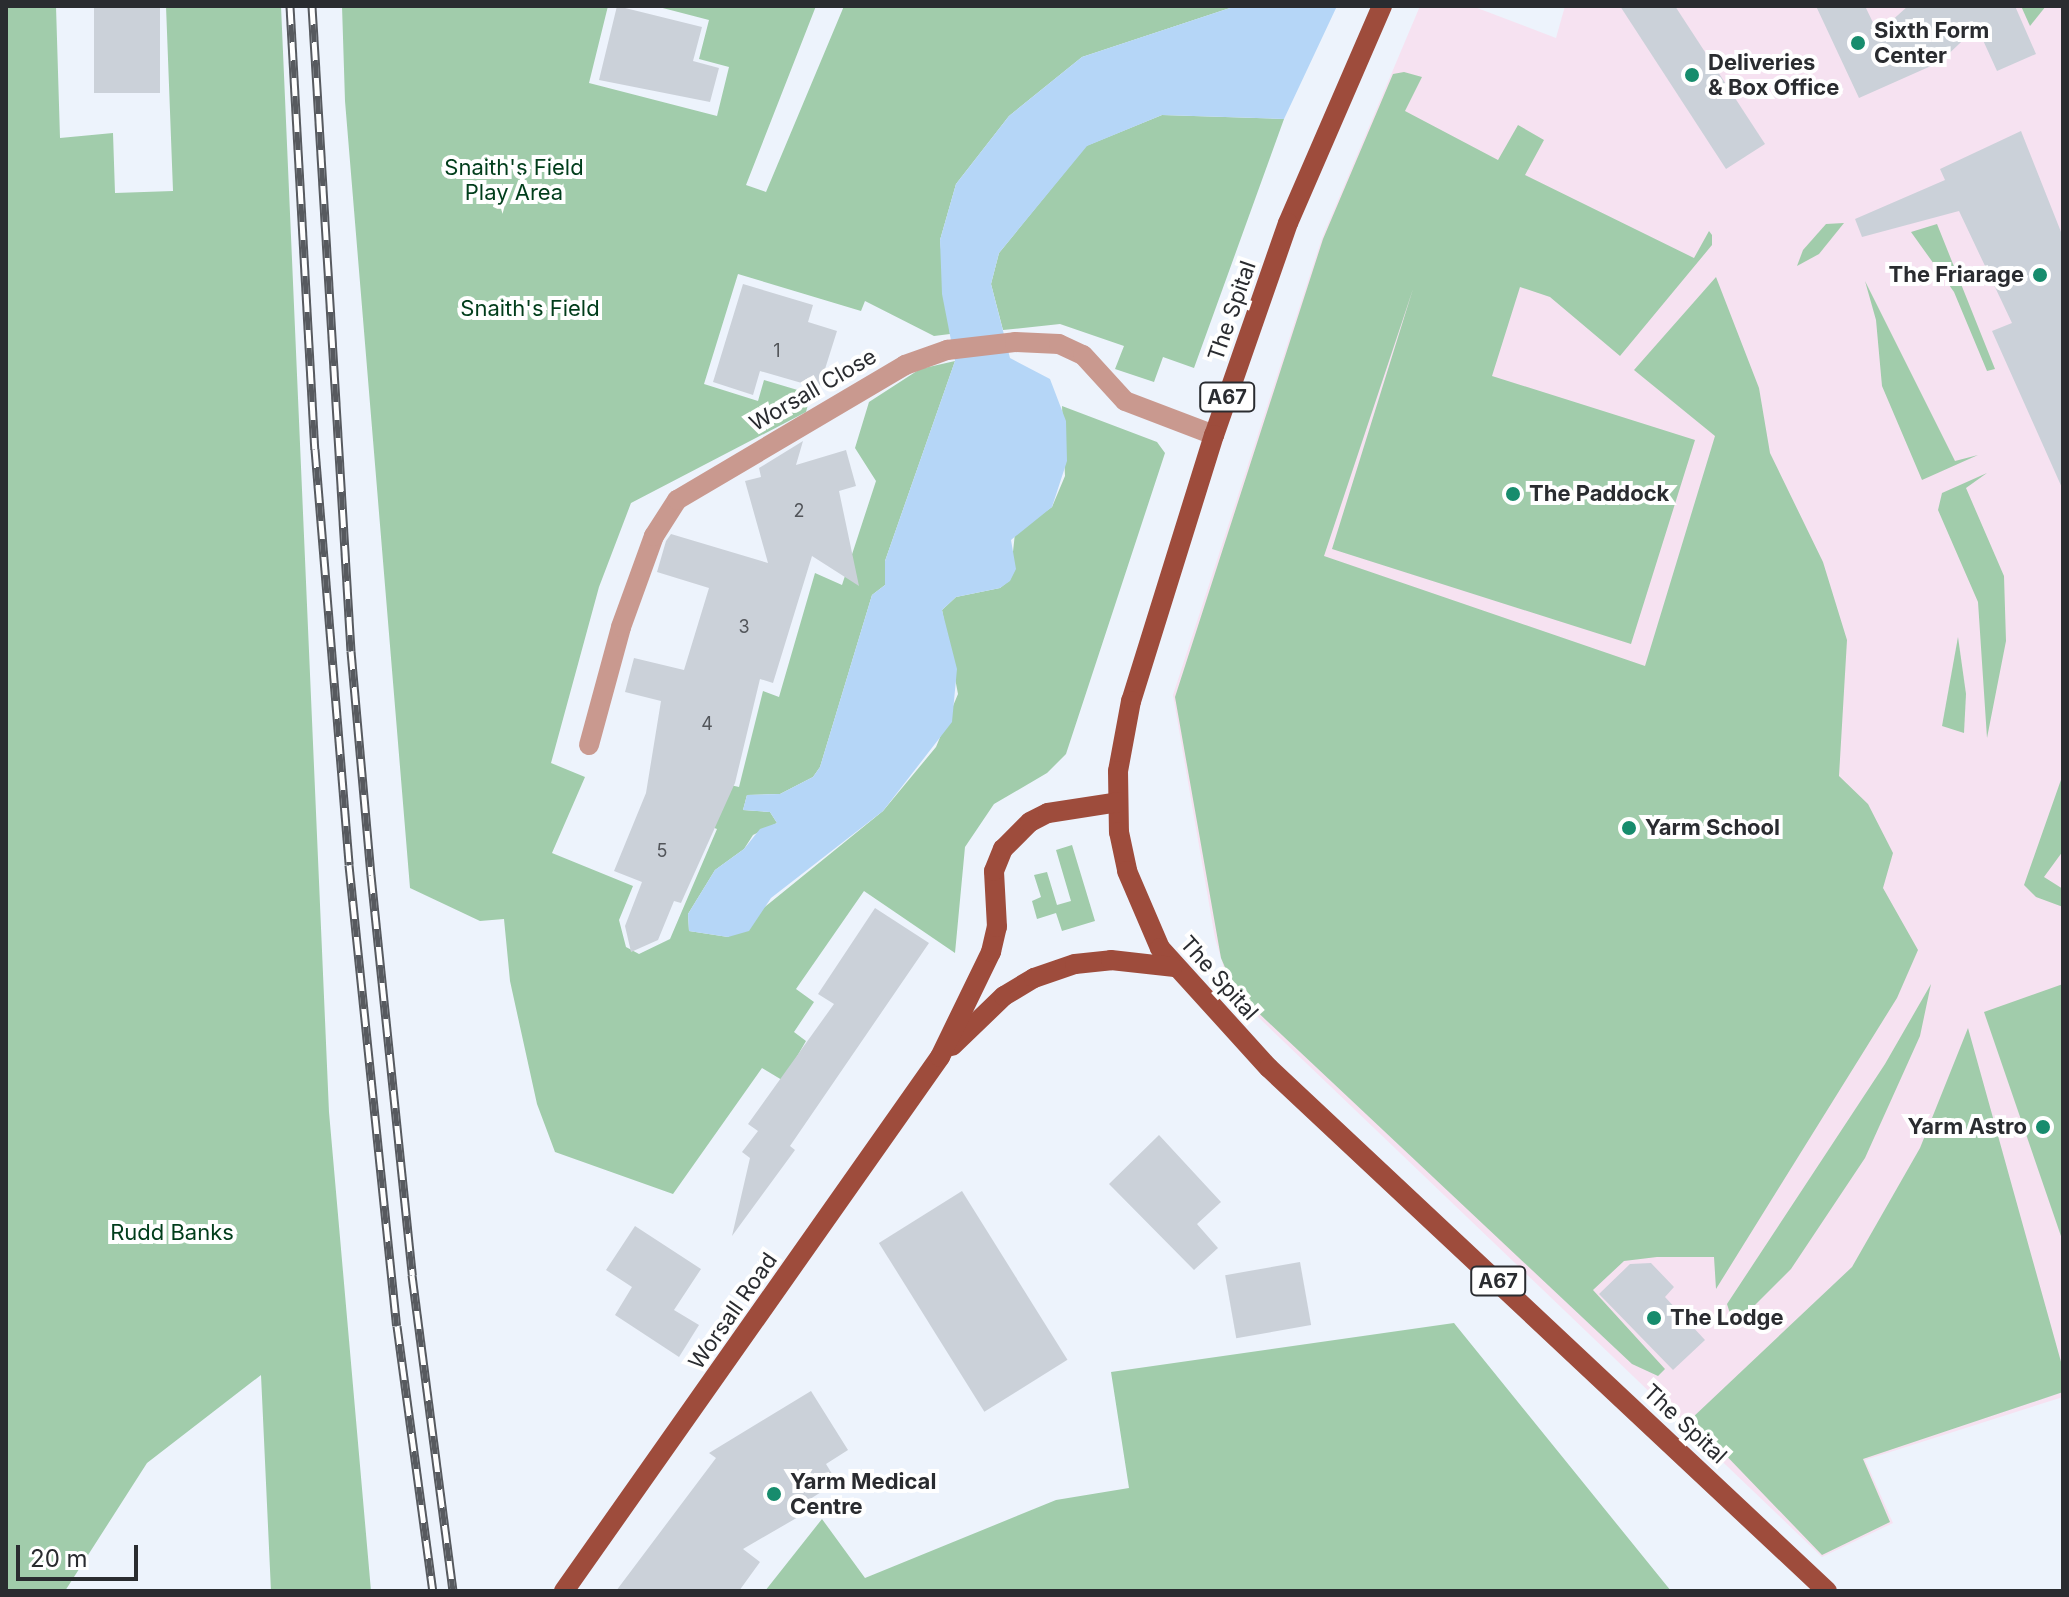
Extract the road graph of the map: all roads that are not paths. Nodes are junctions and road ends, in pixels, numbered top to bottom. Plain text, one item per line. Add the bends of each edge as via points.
1 (1382, 6) edge
2 (1214, 435) junction
3 (589, 745) dead end
4 (1118, 802) junction
5 (1173, 967) junction
6 (940, 1057) junction
7 (564, 1591) edge
8 (1827, 1591) edge

1 - 2 main road, The Spital / A67 via 1305,179
2 - 3 street, Worsall Close via 1118,397 1077,351 1015,342 947,350 905,365 677,500 654,536 621,627
2 - 4 main road, The Spital / A67 via 1127,718
4 - 5 main road, The Spital / A67 via 1122,853 1132,889
4 - 6 main road, Worsall Road via 1048,813 1030,822 1003,849 994,871 997,927 991,952
5 - 6 main road, Worsall Road via 1111,960 1075,964 1034,978 1004,996
5 - 8 main road, The Spital / A67 via 1269,1068
6 - 7 main road, Worsall Road

